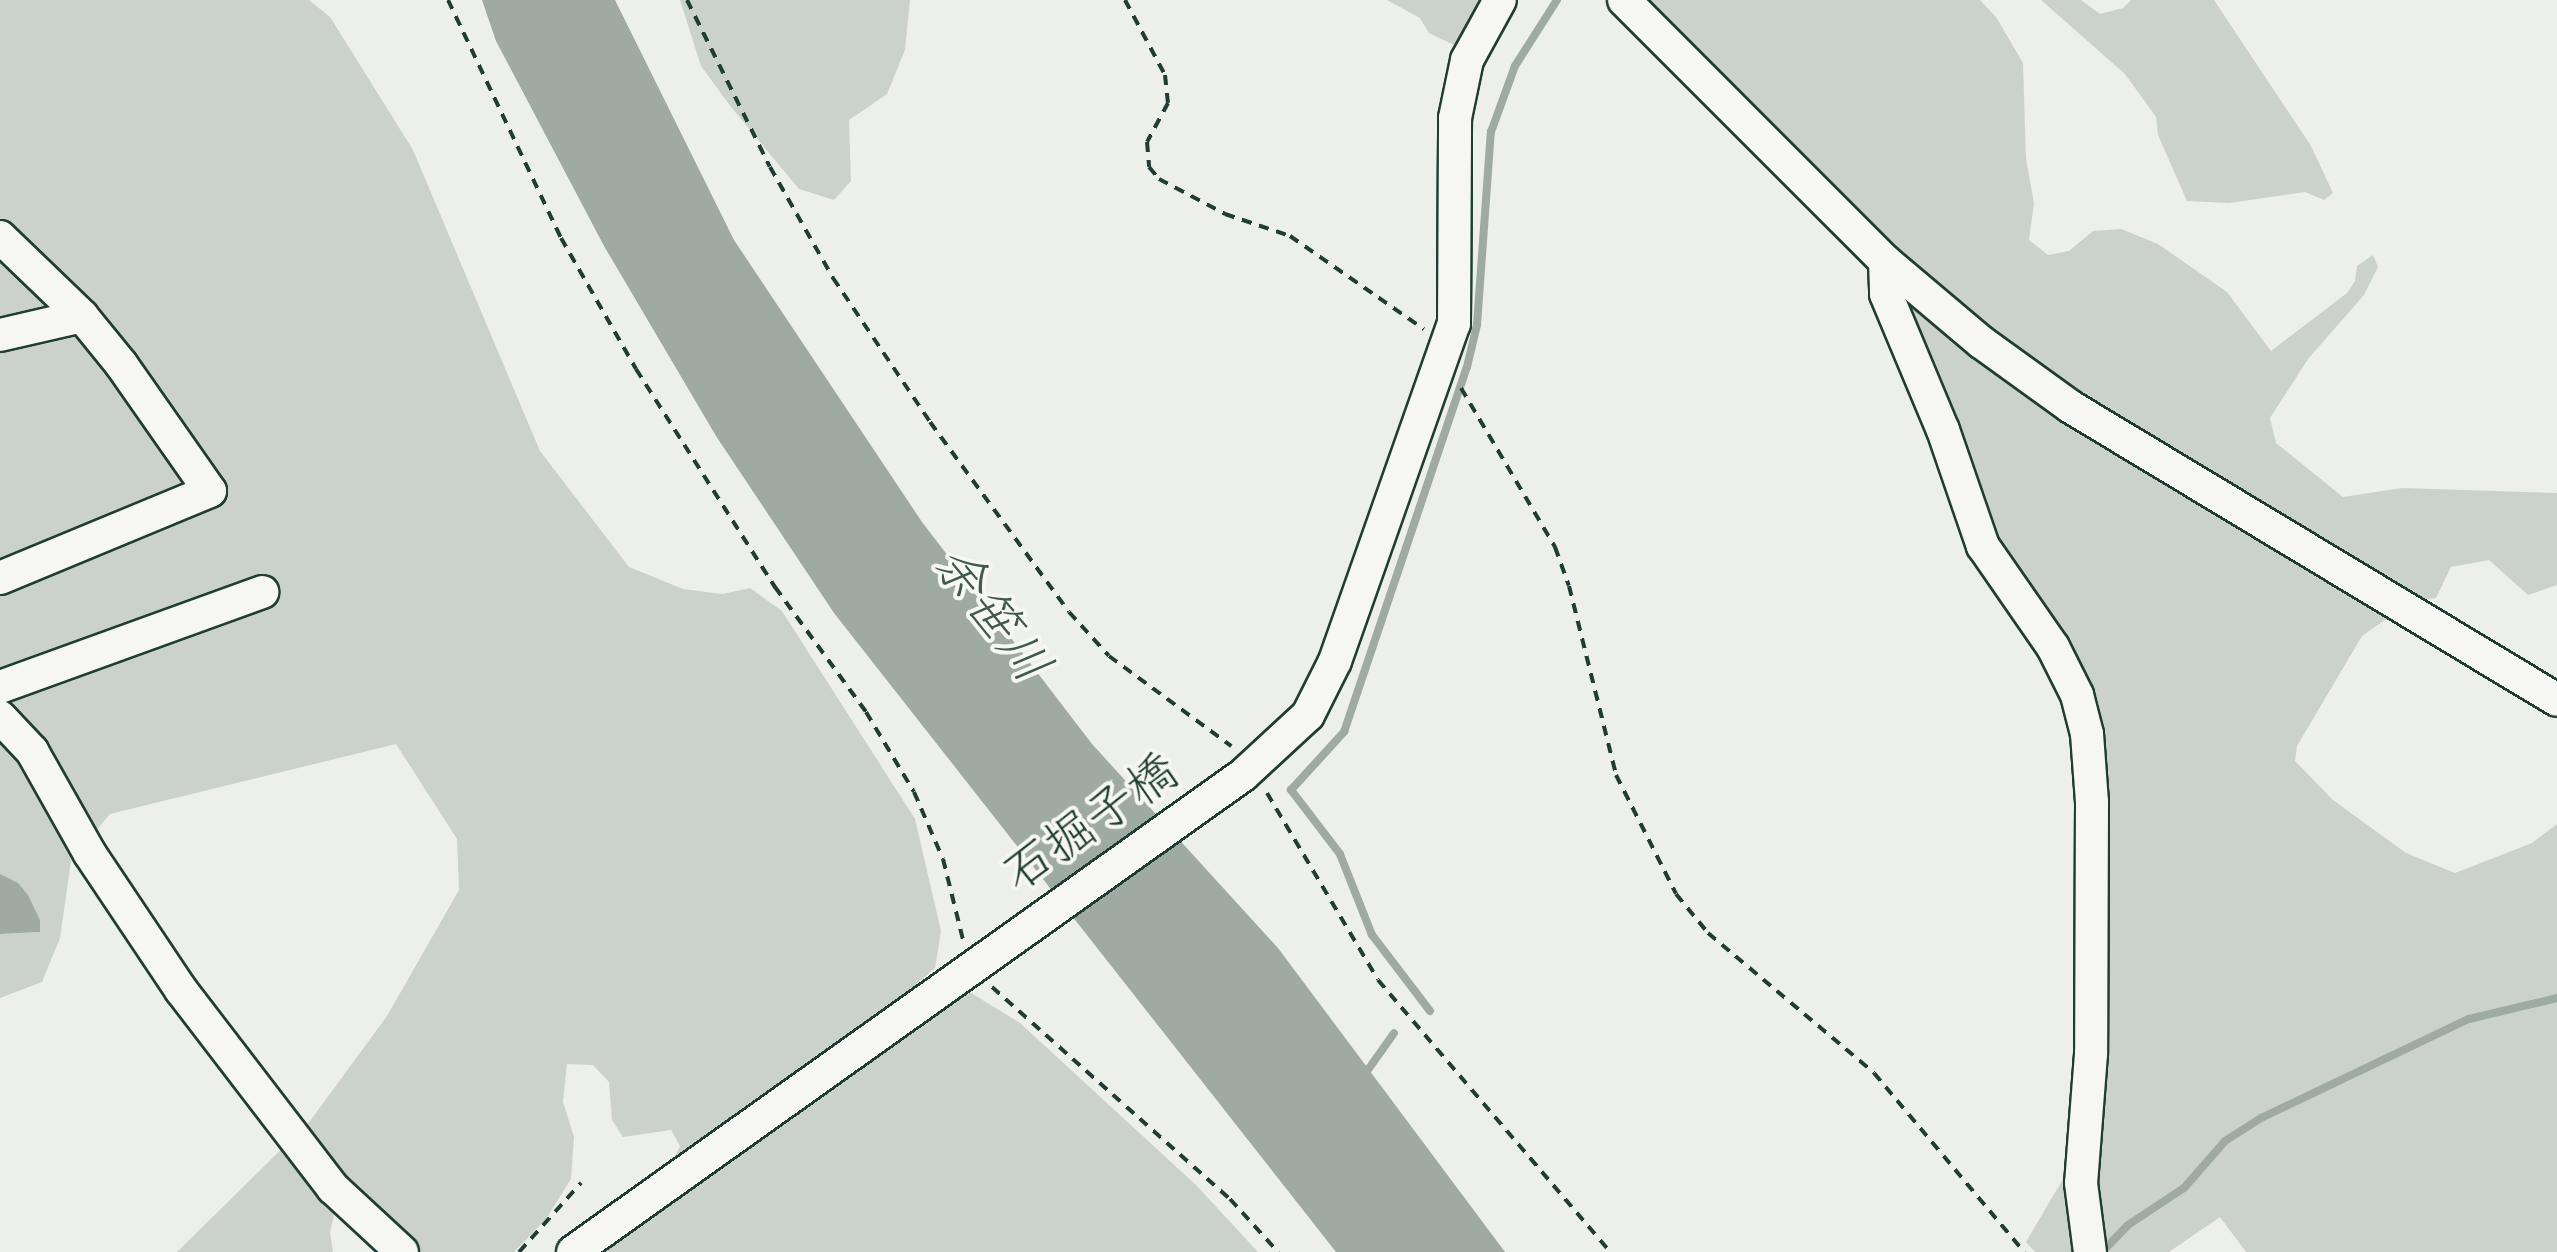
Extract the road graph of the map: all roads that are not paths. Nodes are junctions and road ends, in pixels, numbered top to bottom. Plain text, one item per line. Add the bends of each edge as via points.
1 (1500, 0) edge
2 (1624, 0) edge
3 (0, 237) edge
4 (1885, 260) junction
5 (82, 316) junction
6 (0, 335) edge
7 (0, 578) edge
8 (262, 592) dead end
9 (0, 687) edge
10 (2557, 700) edge
11 (0, 718) edge
12 (402, 1252) edge
13 (573, 1252) edge
14 (2090, 1252) edge

1 - 13 street, 石掘子橋 via 1467,60 1456,118 1457,257 1446,352 1323,688 1291,734 1247,772
2 - 4 street
3 - 5 street
4 - 10 street via 1981,342 2072,407
4 - 14 street via 1886,294 1982,546 2053,647 2087,734 2091,1054 2081,1182
5 - 6 street
5 - 7 street via 210,491
8 - 9 street
11 - 12 street via 32,752 181,990 334,1188

